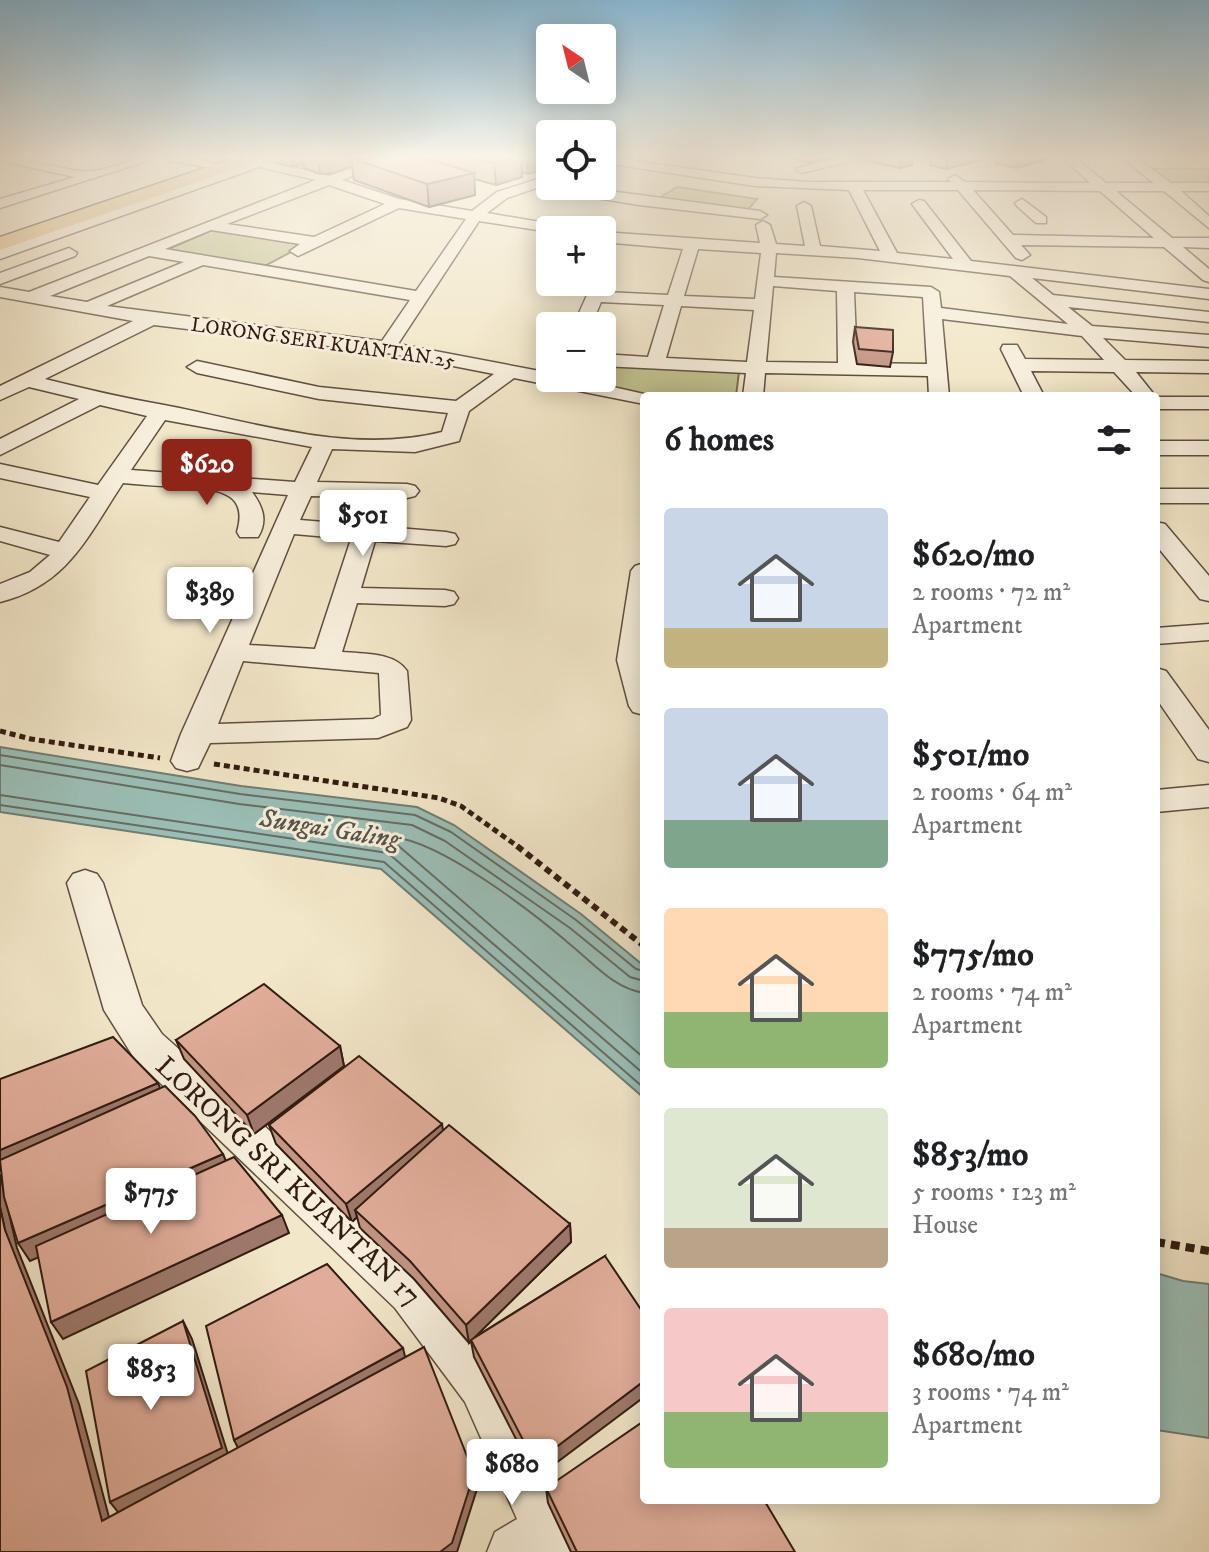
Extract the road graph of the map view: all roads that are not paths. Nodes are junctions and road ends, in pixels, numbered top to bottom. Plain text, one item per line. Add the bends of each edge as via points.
1 (40, 229) edge
2 (72, 229) edge
3 (203, 229) edge
4 (233, 229) edge
5 (342, 229) edge
6 (466, 229) edge
7 (715, 229) edge
8 (766, 229) edge
9 (809, 229) edge
10 (881, 229) edge
11 (938, 229) edge
12 (1002, 229) edge
13 (1154, 229) edge
14 (1010, 240) junction
15 (38, 241) junction
16 (316, 242) junction
17 (1170, 243) junction
18 (1209, 243) edge
19 (0, 244) edge
20 (692, 244) junction
21 (719, 245) junction
22 (769, 247) junction
23 (813, 249) junction
24 (93, 251) dead end
25 (149, 251) junction
26 (0, 254) edge
27 (891, 257) junction
28 (132, 258) junction
29 (201, 260) junction
30 (926, 261) junction
31 (966, 266) junction
32 (616, 267) edge
33 (260, 271) junction
34 (1015, 273) junction
35 (616, 274) edge
36 (1040, 276) junction
37 (0, 279) edge
38 (766, 281) junction
39 (1206, 282) edge
40 (845, 287) junction
41 (0, 292) edge
42 (931, 292) junction
43 (421, 297) junction
44 (30, 298) junction
45 (1051, 300) junction
46 (676, 301) junction
47 (762, 305) junction
48 (88, 308) junction
49 (0, 310) edge
50 (931, 312) junction
51 (1209, 317) edge
52 (151, 319) junction
53 (997, 322) junction
54 (1087, 331) junction
55 (1209, 341) edge
56 (387, 347) junction
57 (616, 361) edge
58 (655, 364) junction
59 (1018, 365) junction
60 (1120, 366) junction
61 (197, 367) dead end
62 (1209, 367) edge
63 (754, 368) junction
64 (512, 370) junction
65 (848, 370) junction
66 (936, 370) junction
67 (536, 375) edge
68 (27, 381) junction
69 (616, 392) edge
70 (753, 392) edge
71 (939, 392) edge
72 (1032, 392) edge
73 (1143, 392) edge
74 (319, 393) junction
75 (0, 394) edge
76 (99, 397) junction
77 (640, 397) edge
78 (1160, 403) edge
79 (1209, 403) edge
80 (460, 408) junction
81 (161, 411) junction
82 (296, 438) junction
83 (324, 444) junction
84 (0, 448) edge
85 (1160, 448) edge
86 (1209, 448) edge
87 (0, 471) edge
88 (108, 485) junction
89 (228, 485) junction
90 (302, 489) junction
91 (407, 491) dead end
92 (1160, 496) edge
93 (1209, 496) edge
94 (285, 526) junction
95 (249, 532) dead end
96 (0, 534) edge
97 (365, 534) junction
98 (1160, 534) edge
99 (446, 539) dead end
100 (65, 551) junction
101 (1209, 593) edge
102 (0, 594) edge
103 (346, 595) junction
104 (445, 598) dead end
105 (1209, 632) edge
106 (640, 633) edge
107 (1160, 636) edge
108 (231, 652) junction
109 (326, 658) junction
110 (1160, 683) edge
111 (640, 693) edge
112 (1184, 719) edge
113 (1209, 752) edge
114 (1209, 796) edge
115 (1160, 801) edge
116 (85, 883) dead end
117 (542, 1545) edge

1 - 19 highway
2 - 15 street
3 - 25 street
4 - 16 street
5 - 16 street
6 - 43 street
7 - 21 street
8 - 22 street
9 - 23 street
10 - 27 street
11 - 31 street
12 - 14 street
13 - 17 street
14 - 17 street
14 - 36 street
15 - 26 street
15 - 37 street via 81,249
16 - 33 street
17 - 18 street
17 - 39 street
20 - 21 street
20 - 32 street
20 - 46 street
21 - 22 street
22 - 23 street
22 - 38 street
23 - 27 street
24 - 28 street
25 - 28 street
25 - 29 street
27 - 30 street
28 - 44 street
29 - 33 street
29 - 48 street
30 - 31 street
30 - 42 street
31 - 34 street
33 - 43 street
34 - 36 street
34 - 45 street
35 - 46 street
36 - 39 street
38 - 40 street
38 - 47 street
40 - 42 street
40 - 65 street
41 - 44 street, LORONG SERI KUANTAN 25
42 - 50 street
43 - 56 street
44 - 48 street, LORONG SERI KUANTAN 25
44 - 49 street
45 - 51 street
45 - 54 street
46 - 47 street
46 - 58 street
47 - 63 street
48 - 52 street, LORONG SERI KUANTAN 25
50 - 53 street
50 - 66 street
52 - 56 street, LORONG SERI KUANTAN 25
52 - 68 street
53 - 54 street
53 - 59 street
54 - 55 street
54 - 60 street
56 - 64 street, LORONG SERI KUANTAN 25
57 - 58 street
58 - 63 street
59 - 60 street
59 - 72 street
60 - 62 street
60 - 73 street
61 - 74 street
63 - 65 street
63 - 70 street
64 - 67 street, LORONG SERI KUANTAN 25
64 - 80 street
65 - 66 street
66 - 71 street
68 - 75 street
68 - 76 street
69 - 77 street, LORONG SERI KUANTAN 25
74 - 80 street
74 - 82 street
76 - 81 street
76 - 84 street
78 - 79 street
80 - 83 street via 451,436 440,441
81 - 82 street
81 - 88 street
82 - 83 street
83 - 90 street
85 - 86 street
87 - 88 street
88 - 89 street
88 - 100 street
89 - 90 street
89 - 95 street via 248,500 254,519
90 - 91 street
90 - 94 street
92 - 93 street
94 - 97 street
94 - 108 street
96 - 100 street
97 - 99 street
97 - 103 street
98 - 101 street
100 - 102 street via 39,577
103 - 104 street
103 - 109 street
105 - 107 street
106 - 111 street via 631,660
108 - 109 street
108 - 109 street via 191,748 378,728 396,720 396,686 388,666
110 - 112 street
112 - 113 street
114 - 115 street
116 - 117 street, LORONG SRI KUANTAN 17 via 124,1010 148,1046 412,1291 483,1384

